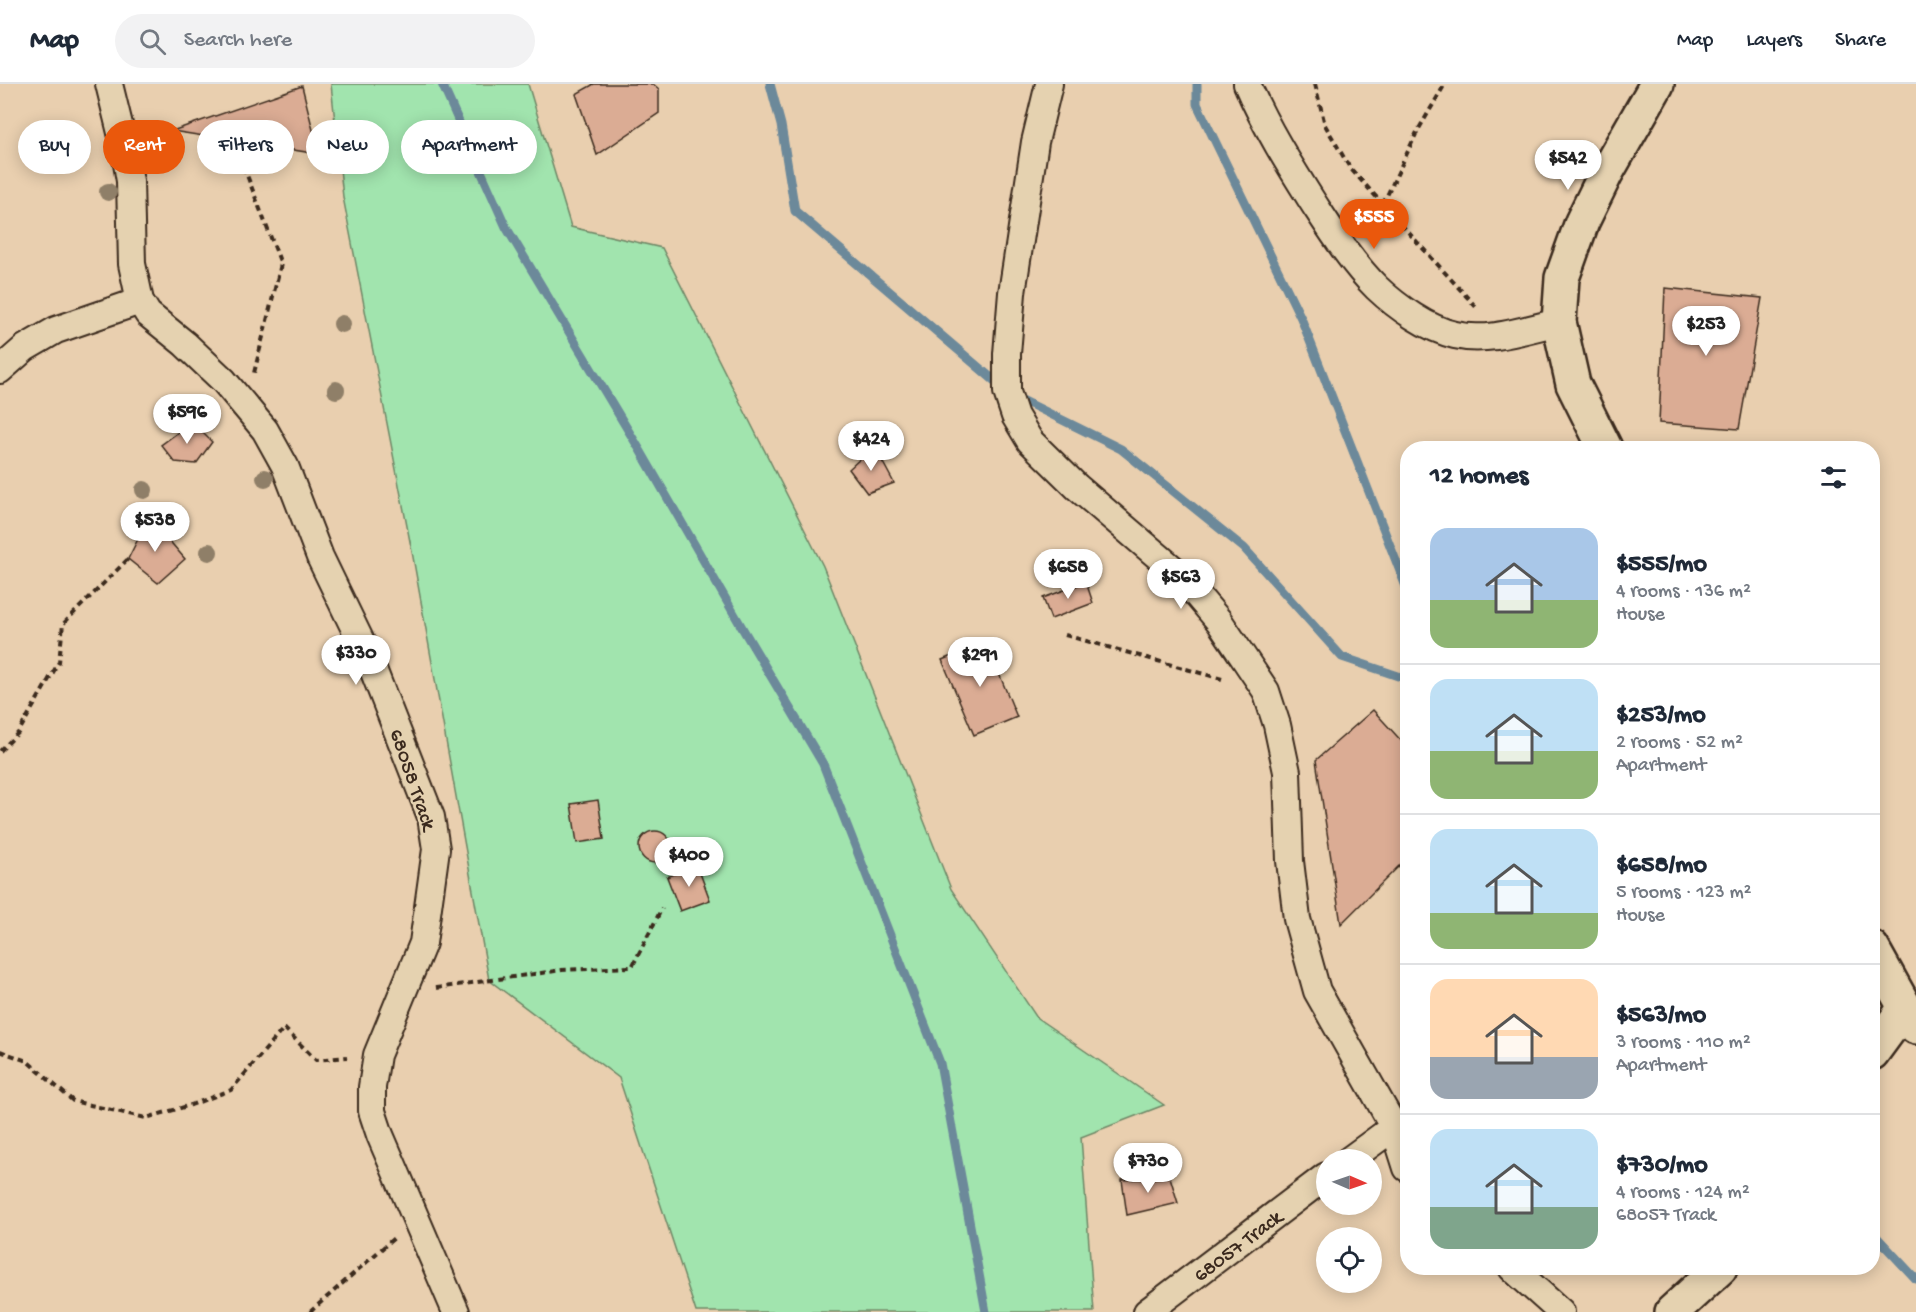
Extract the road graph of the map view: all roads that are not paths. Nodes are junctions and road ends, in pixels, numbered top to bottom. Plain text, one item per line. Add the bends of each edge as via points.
1 (109, 84) edge
2 (1049, 84) edge
3 (1247, 84) edge
4 (1657, 84) edge
5 (140, 301) junction
6 (1559, 322) junction
7 (0, 370) edge
8 (1602, 441) edge
9 (1880, 963) edge
10 (1910, 1018) edge
11 (1880, 1046) edge
12 (1394, 1127) junction
13 (1400, 1146) edge
14 (1364, 1149) edge
15 (1316, 1184) edge
16 (1520, 1275) edge
17 (1712, 1275) edge
18 (456, 1312) edge
19 (1147, 1312) edge
20 (1561, 1312) edge
21 (1672, 1312) edge

1 - 5 street, 68058 Track via 129,181 132,264
2 - 12 street via 1035,142 1012,293 1007,392 1030,441 1180,575 1219,621 1266,691 1278,725 1287,772 1290,861 1297,920 1317,991
3 - 6 street via 1302,186 1341,244 1378,288 1406,310 1441,330 1472,338
4 - 6 street via 1606,172 1575,238 1562,278
5 - 7 street via 56,330 25,348
5 - 18 street, 68058 Track via 148,314 224,381 265,430 285,466 320,557 367,654 431,817 436,849 423,944 377,1055 372,1111
6 - 8 street via 1573,384
9 - 10 street
10 - 11 street
12 - 13 street
12 - 14 street
15 - 19 street, 68057 Track
16 - 20 street
17 - 21 street

